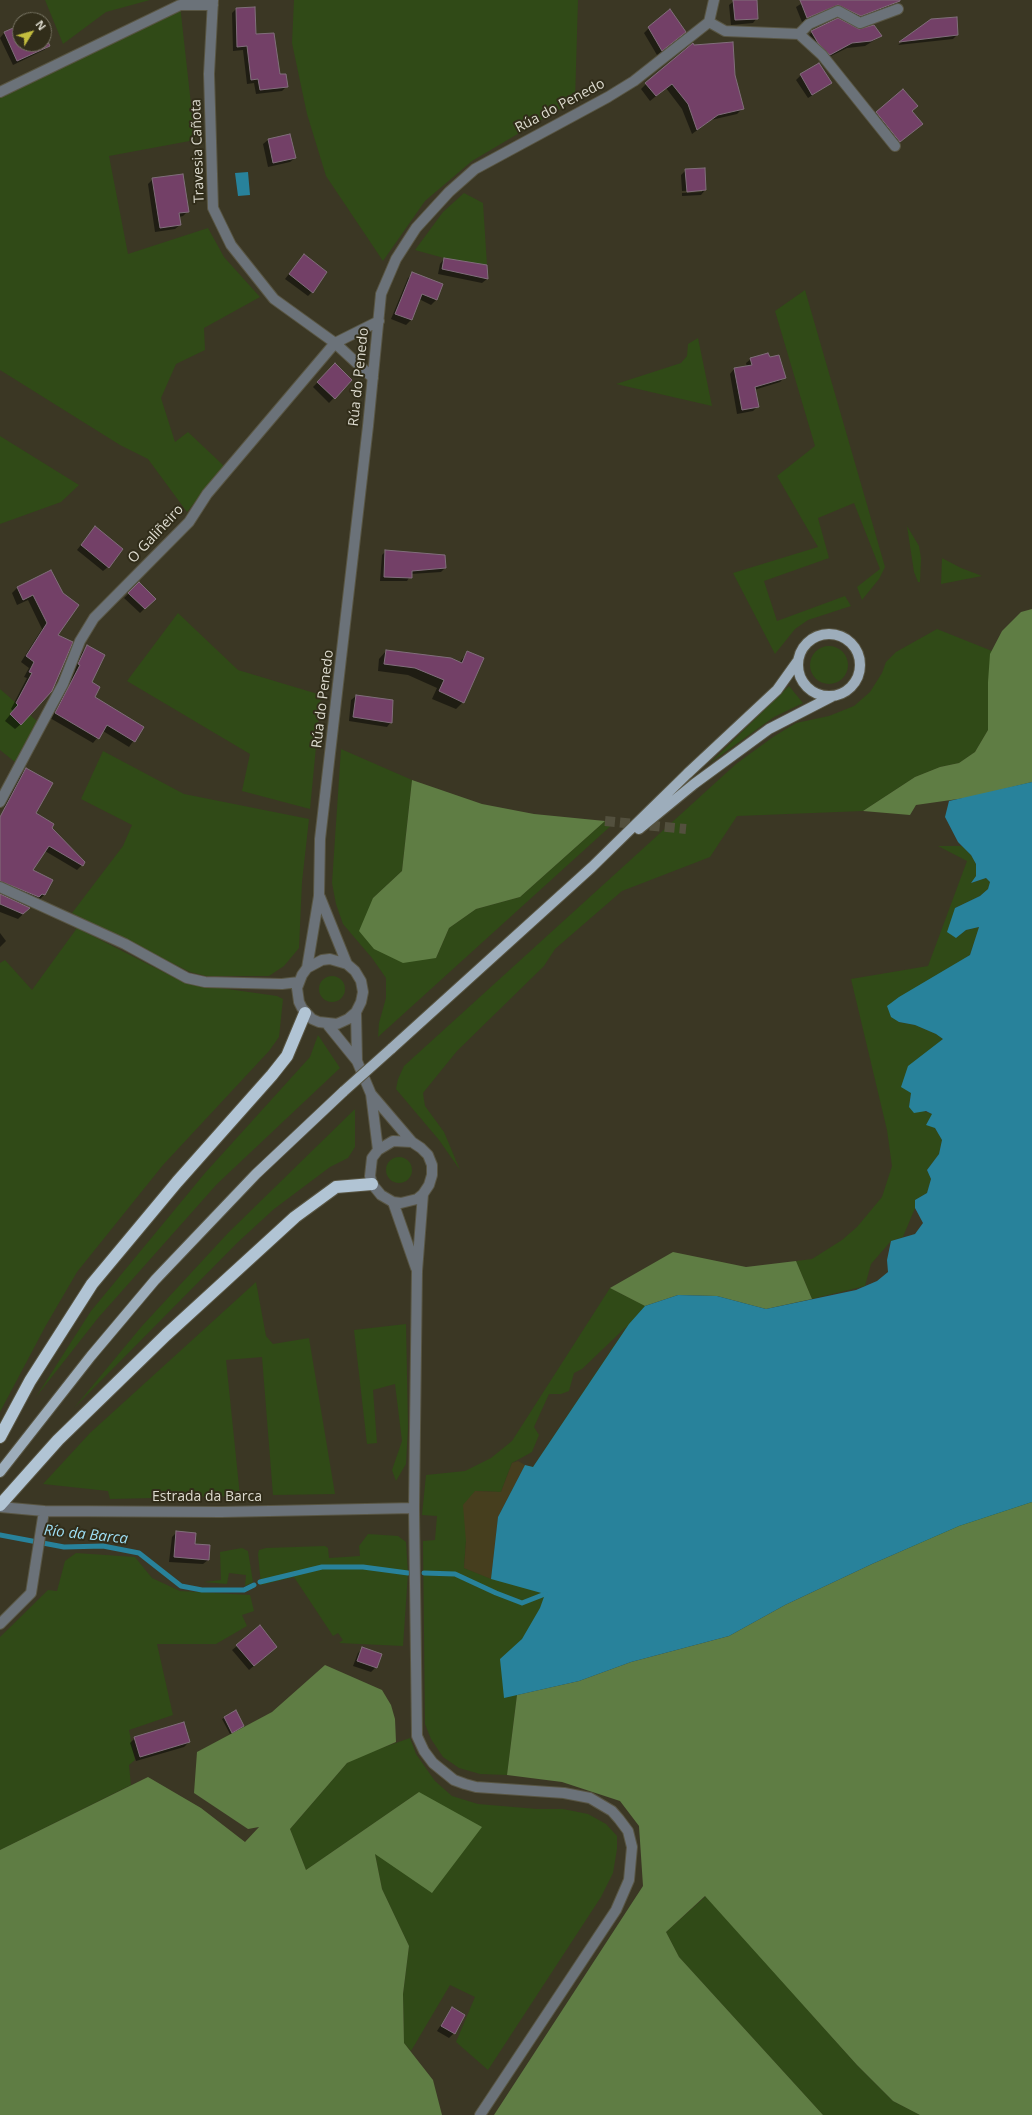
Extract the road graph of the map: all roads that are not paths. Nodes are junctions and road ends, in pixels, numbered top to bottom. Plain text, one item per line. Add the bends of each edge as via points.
1 (714, 0) edge
2 (213, 2) edge
3 (898, 9) dead end
4 (709, 22) junction
5 (799, 34) junction
6 (0, 92) edge
7 (895, 146) dead end
8 (378, 321) junction
9 (335, 343) junction
10 (373, 378) junction
11 (797, 662) junction
12 (833, 696) junction
13 (0, 802) edge
14 (592, 867) junction
15 (0, 887) edge
16 (319, 896) junction
17 (347, 964) junction
18 (307, 968) junction
19 (299, 982) junction
20 (356, 1012) junction
21 (306, 1013) junction
22 (327, 1024) junction
23 (357, 1061) junction
24 (371, 1094) junction
25 (412, 1142) junction
26 (378, 1150) junction
27 (372, 1184) junction
28 (423, 1194) junction
29 (393, 1202) junction
30 (417, 1271) junction
31 (0, 1437) edge
32 (0, 1472) edge
33 (0, 1506) edge
34 (414, 1508) junction
35 (44, 1511) junction
36 (0, 1624) edge
37 (480, 2115) edge

1 - 4 street
2 - 6 street via 180,5
2 - 9 street, Travesia Cañota via 209,74 213,208 231,245 274,300
3 - 5 street via 860,23 838,11 809,24
4 - 5 street via 725,31
4 - 8 street, Rúa do Penedo via 634,81 475,169 449,192 416,228 396,259 381,294
5 - 7 street via 822,54
8 - 9 street, O Galiñeiro
8 - 10 street, Rúa do Penedo
9 - 10 street, Travesia Cañota
9 - 13 street, O Galiñeiro via 207,494 189,522 94,618 80,641 64,684
10 - 16 street, Rúa do Penedo via 320,839
11 - 12 main road via 801,680 807,688 814,693
11 - 12 main road via 805,644 821,634 840,636 852,644 859,657 858,678 850,688
11 - 14 main road via 777,690
12 - 14 main road via 769,729 694,784
14 - 32 main road, bridge via 256,1174 155,1280 91,1356
15 - 19 street via 125,944 187,978 205,982
16 - 17 street, Rúa do Penedo
16 - 18 street, Rúa do Penedo
17 - 18 street via 330,959
17 - 20 street via 361,981 363,992
18 - 19 street
19 - 21 street via 299,1002
20 - 22 street via 338,1024
20 - 23 street
21 - 22 street via 312,1019
21 - 31 highway via 287,1056 272,1075 156,1206 92,1284 30,1381
22 - 23 street
23 - 24 street
24 - 25 street
24 - 26 street
25 - 26 street via 394,1141
25 - 28 street via 424,1152 432,1165 429,1185
26 - 27 street via 370,1167
27 - 29 street via 381,1195
27 - 33 highway via 336,1187 295,1217 216,1288 58,1440
28 - 29 street via 409,1202
28 - 30 street
29 - 30 street
30 - 34 street
33 - 35 street, Estrada da Barca
34 - 35 street, Estrada da Barca via 221,1512
34 - 37 street via 417,1736 424,1751 443,1773 454,1780 476,1787 564,1793 590,1798 612,1811 619,1819 628,1831 632,1848 629,1880 616,1910
35 - 36 street via 31,1593

